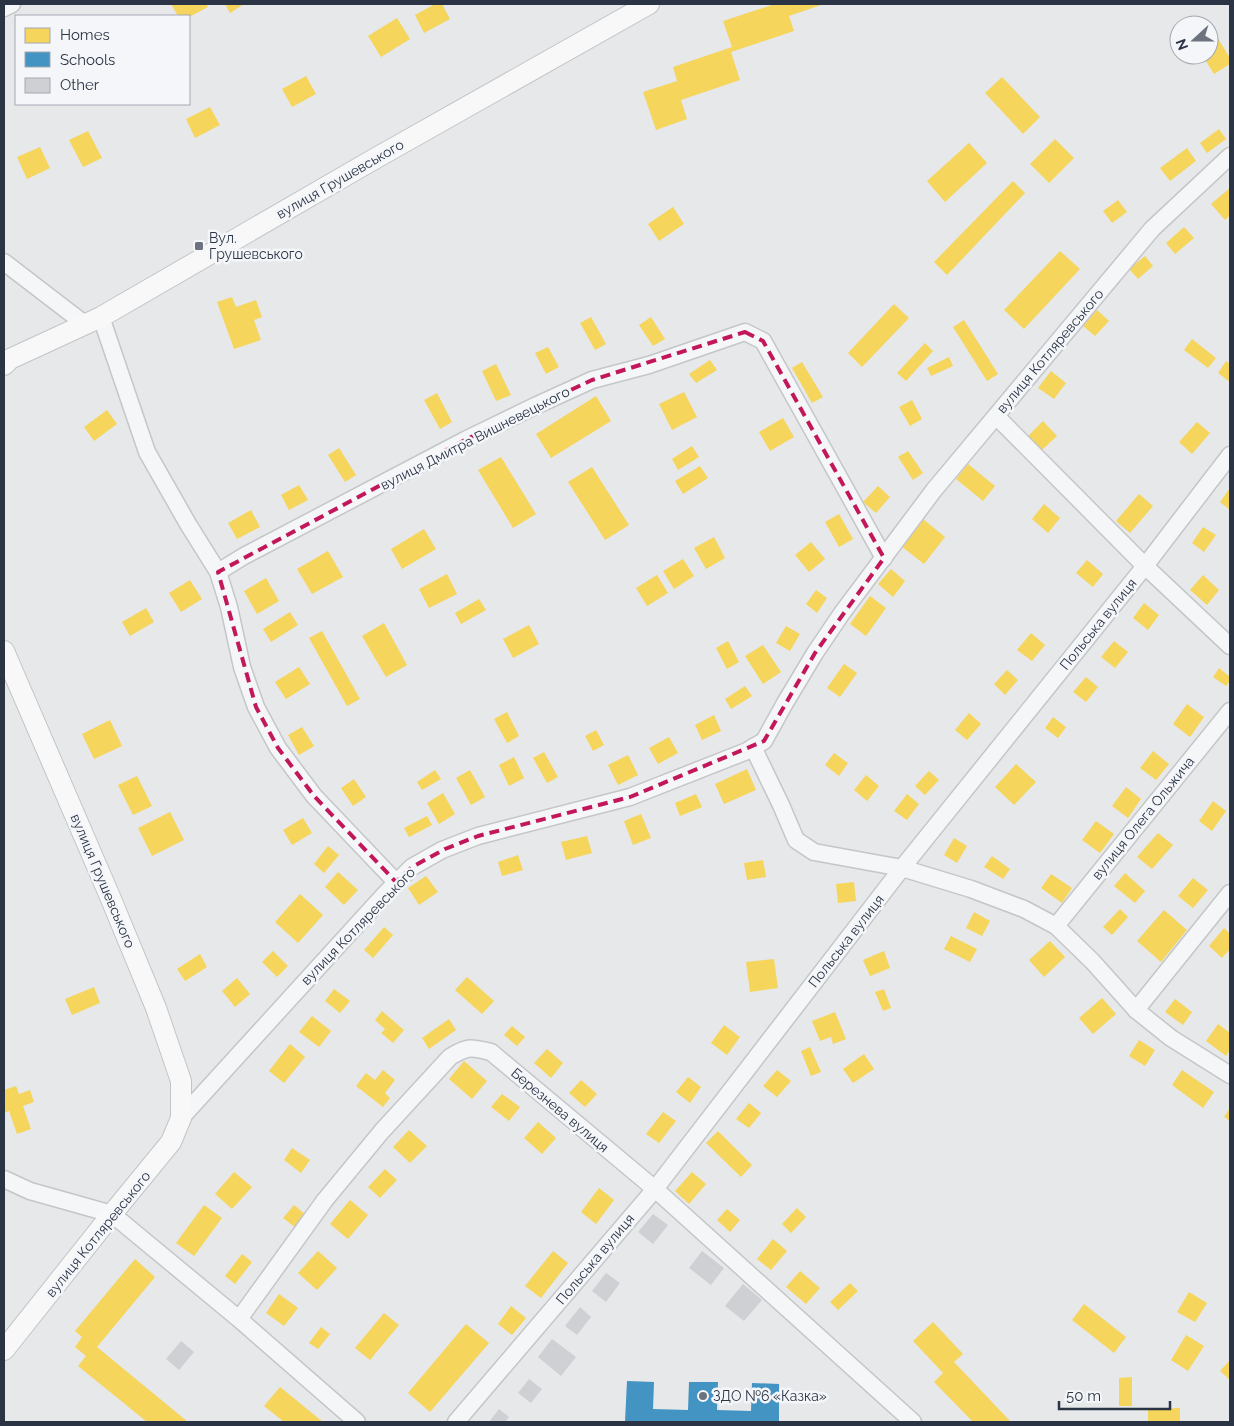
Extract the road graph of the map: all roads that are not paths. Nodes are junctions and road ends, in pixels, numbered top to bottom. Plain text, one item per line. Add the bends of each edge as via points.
1 (12, 4) edge
2 (649, 4) edge
3 (4, 8) edge
4 (1230, 156) edge
5 (4, 262) edge
6 (94, 321) junction
7 (6, 360) edge
8 (996, 416) junction
9 (1230, 455) edge
10 (884, 558) junction
11 (1145, 566) junction
12 (218, 572) junction
13 (1230, 646) edge
14 (4, 651) edge
15 (1230, 711) edge
16 (753, 747) junction
17 (902, 868) junction
18 (396, 882) junction
19 (1230, 893) edge
20 (1056, 926) junction
21 (1136, 1010) junction
22 (1230, 1075) edge
23 (181, 1118) junction
24 (4, 1179) edge
25 (655, 1189) junction
26 (112, 1214) junction
27 (239, 1319) junction
28 (4, 1350) edge
29 (356, 1422) edge
30 (456, 1422) edge
31 (913, 1422) edge

1 - 3 street
2 - 6 main road, вулиця Грушевського
4 - 8 street, вулиця Котляревського via 1152,229
5 - 6 street
6 - 7 main road, вулиця Грушевського
6 - 12 street via 147,452
8 - 10 street, вулиця Котляревського via 934,490
8 - 11 street
9 - 11 street, Польська вулиця
10 - 12 street, вулиця Дмитра Вишневецького via 763,342 745,332 592,380 465,440
10 - 16 street, вулиця Котляревського via 815,653 764,741
11 - 13 street
11 - 17 street, Польська вулиця
12 - 18 street via 242,668 256,707 278,748 314,796
14 - 23 main road, вулиця Грушевського via 156,1008 181,1081
15 - 20 street, вулиця Олега Ольжича
16 - 17 street via 796,840 814,852
16 - 18 street, вулиця Котляревського via 630,797 478,836 420,862
17 - 20 street via 971,889 1024,909
17 - 25 street, Польська вулиця
18 - 23 street, вулиця Котляревського
19 - 21 street
20 - 21 street
21 - 22 street via 1171,1038
23 - 26 main road, вулиця Котляревського via 171,1142
24 - 26 street via 30,1191
25 - 27 street, Березнева вулиця via 491,1052 463,1049 450,1057 394,1118 325,1200
25 - 30 street, Польська вулиця
25 - 31 street, Березнева вулиця
26 - 27 street
26 - 28 main road, вулиця Котляревського
27 - 29 street

